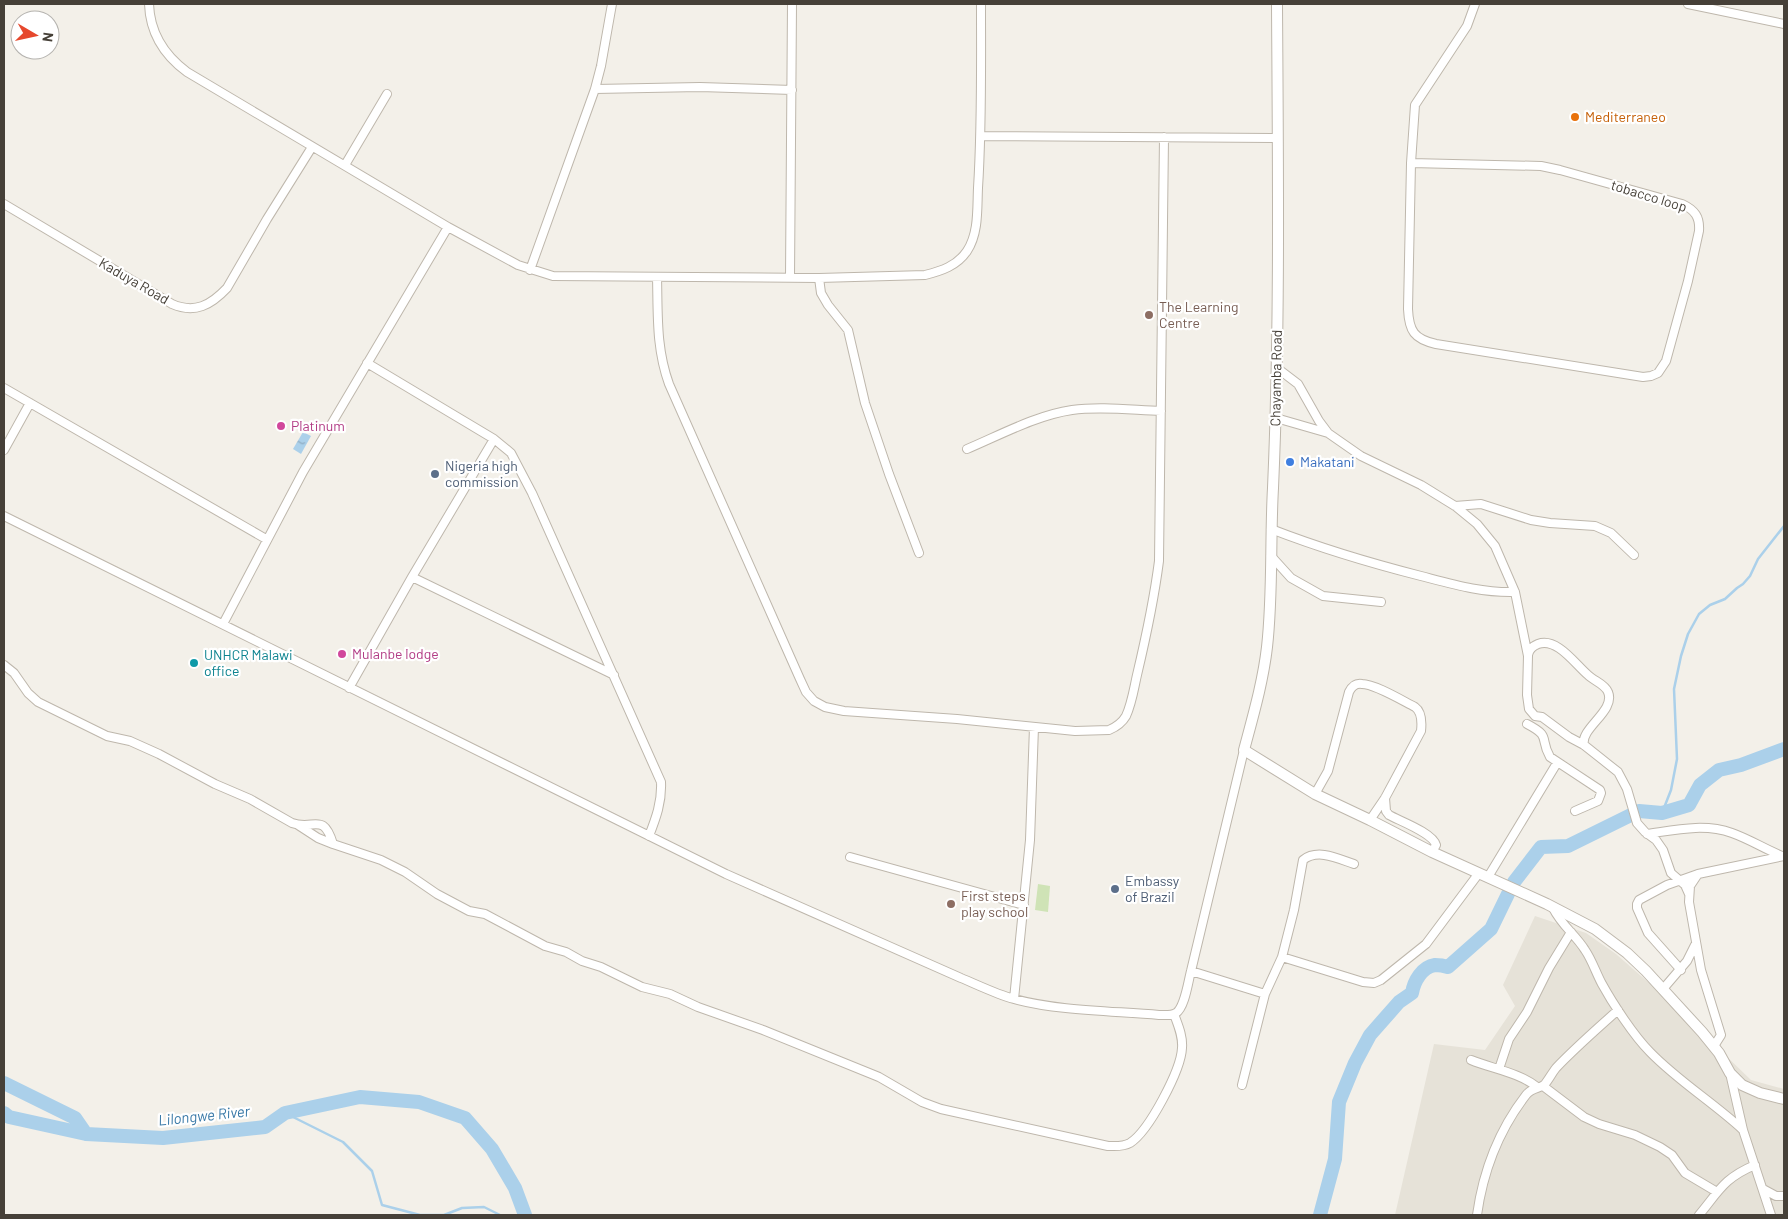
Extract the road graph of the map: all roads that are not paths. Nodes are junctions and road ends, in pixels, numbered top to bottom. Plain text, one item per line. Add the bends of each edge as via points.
1 (149, 4) edge
2 (612, 4) edge
3 (792, 4) edge
4 (981, 4) edge
5 (1277, 4) edge
6 (1475, 4) edge
7 (1688, 4) edge
8 (1725, 7) edge
9 (1784, 24) edge
10 (595, 89) junction
11 (792, 90) junction
12 (387, 94) dead end
13 (982, 136) junction
14 (1164, 137) junction
15 (1278, 138) junction
16 (312, 146) junction
17 (1412, 163) junction
18 (345, 165) junction
19 (4, 204) edge
20 (448, 227) junction
21 (530, 270) junction
22 (657, 277) junction
23 (790, 277) junction
24 (820, 278) junction
25 (367, 363) junction
26 (1277, 368) junction
27 (4, 388) edge
28 (30, 403) junction
29 (1161, 411) junction
30 (1276, 418) junction
31 (1328, 433) junction
32 (494, 439) junction
33 (967, 449) dead end
34 (4, 450) edge
35 (1455, 506) junction
36 (4, 516) edge
37 (1271, 529) junction
38 (266, 539) junction
39 (919, 553) dead end
40 (1634, 555) dead end
41 (1271, 556) junction
42 (412, 577) junction
43 (1515, 592) junction
44 (1381, 602) dead end
45 (222, 624) junction
46 (1528, 656) junction
47 (4, 665) edge
48 (614, 676) junction
49 (349, 688) junction
50 (1527, 724) dead end
51 (1034, 726) junction
52 (1584, 745) junction
53 (1244, 750) junction
54 (1558, 763) junction
55 (1314, 794) junction
56 (1385, 798) junction
57 (1575, 811) dead end
58 (1370, 820) junction
59 (298, 825) junction
60 (1647, 834) junction
61 (649, 836) junction
62 (333, 844) junction
63 (1432, 852) junction
64 (1783, 856) edge
65 (850, 858) dead end
66 (1354, 864) dead end
67 (1698, 874) junction
68 (1484, 875) junction
69 (1679, 880) junction
70 (1689, 894) junction
71 (1024, 905) junction
72 (1553, 908) junction
73 (1571, 932) junction
74 (1696, 943) junction
75 (1282, 957) junction
76 (1681, 970) junction
77 (1191, 971) junction
78 (1663, 988) junction
79 (1265, 994) junction
80 (1014, 999) junction
81 (1618, 1010) junction
82 (1174, 1014) junction
83 (1714, 1046) junction
84 (1471, 1060) dead end
85 (1499, 1070) junction
86 (1730, 1073) junction
87 (1242, 1084) dead end
88 (1540, 1087) junction
89 (1784, 1099) edge
90 (1743, 1130) junction
91 (1755, 1165) junction
92 (1763, 1189) junction
93 (1717, 1192) junction
94 (1784, 1196) edge
95 (1477, 1215) edge
96 (1699, 1215) edge
97 (1771, 1215) edge

1 - 16 street via 156,38 178,66
2 - 10 street
3 - 11 street
4 - 13 street
5 - 15 street, Chayamba Road
6 - 17 street via 1467,26 1415,105
7 - 8 street
8 - 9 street
10 - 11 street via 700,87
10 - 21 street
11 - 23 street
12 - 18 street
13 - 14 street
13 - 24 street via 975,229 966,252 954,264 925,275
14 - 15 street
14 - 29 street
15 - 26 street, Chayamba Road
16 - 18 street
16 - 19 street, Kaduya Road via 227,288 201,308 181,308 172,304
17 - 17 street, tobacco loop via 1408,309 1410,326 1416,335 1436,344 1643,377 1662,369 1697,246 1699,221 1696,212 1673,201 1541,166
18 - 20 street
20 - 21 street
20 - 25 street
21 - 22 street via 553,276
22 - 23 street
22 - 51 street via 658,336 668,384 810,697 825,707 844,711
23 - 24 street
24 - 39 street via 821,293 848,330 865,402
25 - 32 street
25 - 38 street
26 - 30 street, Chayamba Road
26 - 31 street via 1298,384
27 - 28 street
28 - 34 street
28 - 38 street
29 - 33 street via 1070,411 1040,418
29 - 51 street via 1156,587 1127,714 1114,728 1103,731
30 - 31 street
30 - 37 street, Chayamba Road
31 - 35 street via 1361,456 1421,485
32 - 42 street
32 - 48 street via 511,453 532,493
35 - 40 street via 1481,504 1531,520 1595,526 1611,533
35 - 43 street via 1477,524 1495,546
36 - 45 street
37 - 41 street, Chayamba Road
37 - 43 street via 1352,557 1428,578 1485,591
38 - 45 street
41 - 44 street via 1291,578 1323,596
41 - 53 street, Chayamba Road via 1267,647
42 - 48 street
42 - 49 street
43 - 46 street
45 - 49 street
46 - 52 street via 1527,695 1531,712
46 - 52 street via 1536,644 1554,645 1609,693 1609,702 1584,738
47 - 59 street via 38,702 107,736 141,746
48 - 61 street via 661,782 662,795
49 - 61 street
50 - 54 street via 1540,731 1550,758
51 - 71 street
52 - 60 street via 1622,776 1637,823
53 - 55 street
53 - 77 street
54 - 57 street via 1600,790 1598,801
54 - 68 street
55 - 56 street via 1328,771 1349,692 1362,684 1372,686 1420,712 1420,731
55 - 58 street
56 - 58 street
56 - 63 street via 1389,815 1435,841
58 - 63 street
59 - 62 street
59 - 62 street via 320,824 326,827
60 - 64 street via 1704,828 1733,833
60 - 69 street via 1663,850 1671,872
61 - 80 street via 726,874
62 - 82 street via 381,860 468,911 484,914 545,946 566,952 642,987 670,994 880,1077 922,1102 1108,1146 1118,1147 1132,1142 1169,1089 1182,1050 1181,1033
63 - 68 street
64 - 67 street
65 - 71 street
66 - 75 street via 1320,854 1303,860
67 - 69 street
67 - 70 street
68 - 72 street
68 - 75 street via 1426,944 1374,983
69 - 70 street
69 - 76 street via 1640,900 1637,908 1648,933
70 - 74 street
71 - 80 street
72 - 73 street
72 - 78 street via 1610,940
73 - 81 street via 1585,950
73 - 85 street via 1509,1039
74 - 76 street
74 - 83 street via 1721,1035
75 - 79 street
76 - 78 street
77 - 79 street
77 - 82 street via 1182,1003
78 - 83 street
79 - 87 street
80 - 82 street via 1050,1006
81 - 88 street
81 - 90 street via 1649,1052
83 - 86 street
84 - 85 street
85 - 88 street
86 - 89 street via 1752,1090
86 - 90 street
88 - 93 street via 1599,1124 1660,1146 1672,1155 1685,1173
88 - 95 street via 1526,1096 1495,1147 1484,1177
90 - 91 street
91 - 92 street
91 - 93 street via 1734,1174
92 - 94 street via 1776,1196
92 - 97 street
93 - 96 street

